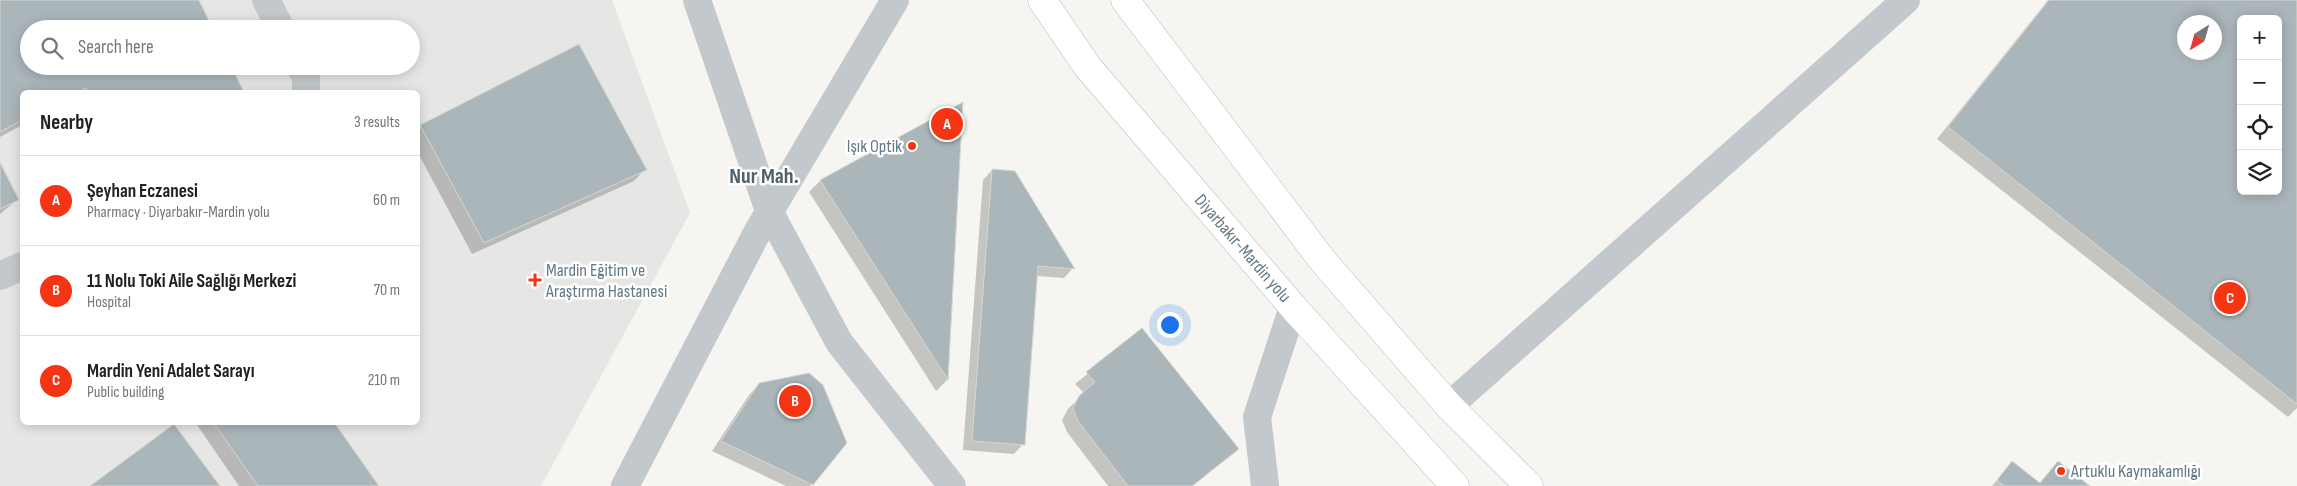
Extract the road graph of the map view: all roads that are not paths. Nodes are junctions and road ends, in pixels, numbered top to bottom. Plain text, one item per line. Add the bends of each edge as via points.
1 (266, 0) edge
2 (697, 0) edge
3 (895, 0) edge
4 (1042, 0) edge
5 (1125, 0) edge
6 (1906, 0) edge
7 (276, 20) edge
8 (305, 75) edge
9 (306, 90) edge
10 (770, 211) junction
11 (20, 267) edge
12 (0, 276) edge
13 (1293, 307) junction
14 (1449, 406) junction
15 (1265, 484) dead end
16 (626, 486) edge
17 (952, 486) edge
18 (1455, 486) edge
19 (1529, 486) edge

1 - 7 street
2 - 10 street
3 - 10 street
4 - 13 highway, Diyarbakır-Mardin yolu via 1087,66
5 - 14 highway via 1323,262
6 - 14 street
8 - 9 street
10 - 16 street
10 - 17 street via 839,342
11 - 12 street
13 - 15 street via 1257,417
13 - 18 highway, Diyarbakır-Mardin yolu
14 - 19 highway

